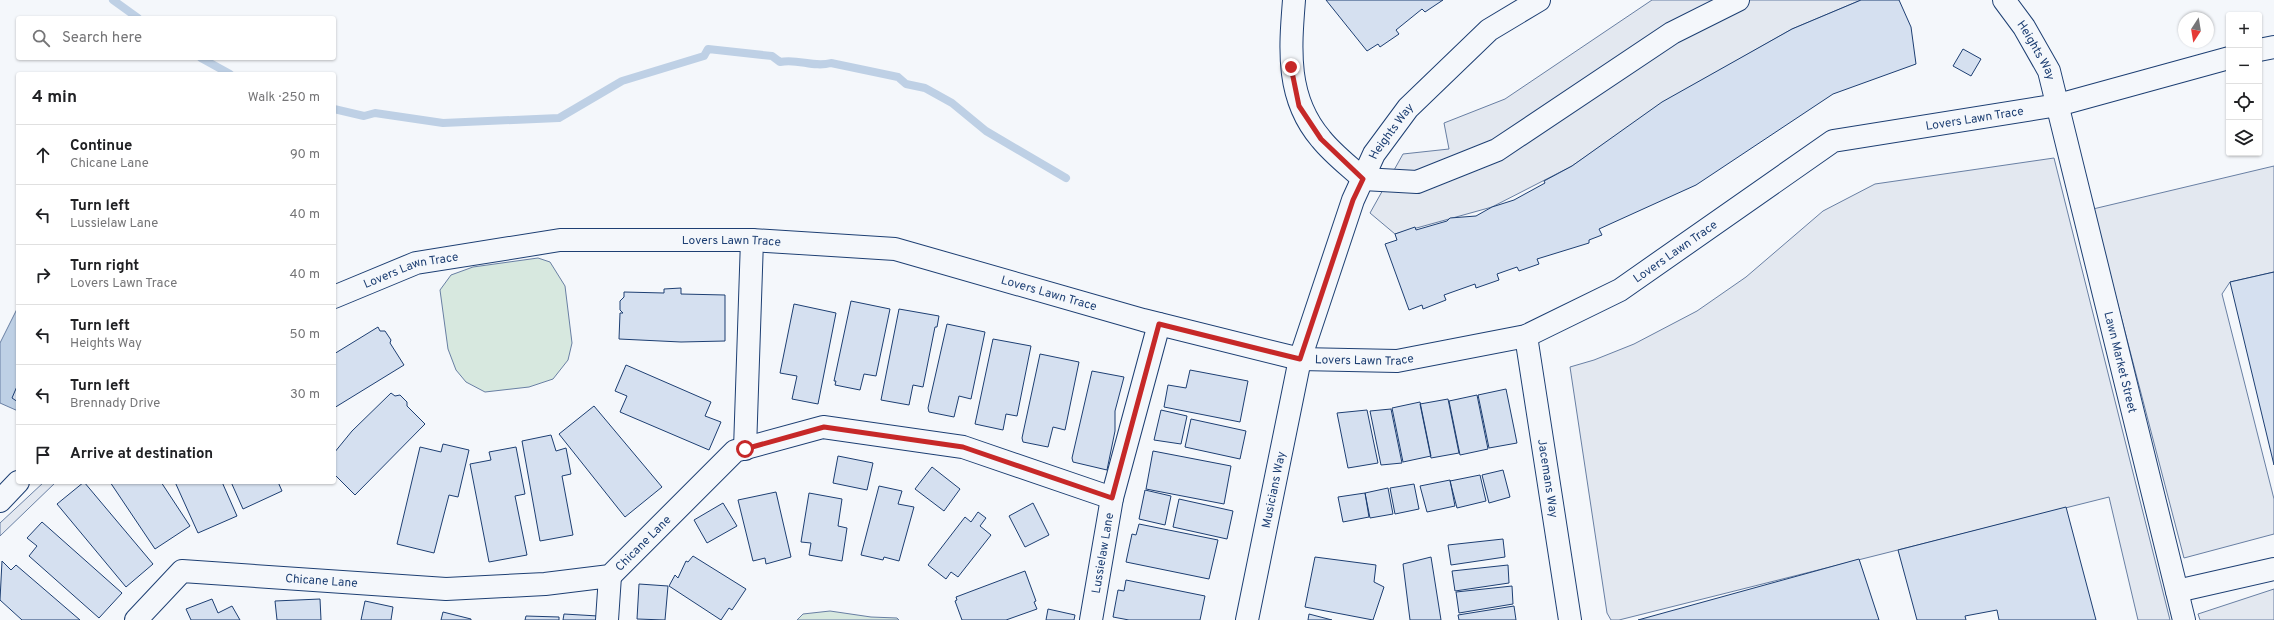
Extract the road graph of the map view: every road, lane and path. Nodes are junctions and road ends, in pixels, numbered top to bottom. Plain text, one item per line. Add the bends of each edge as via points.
1 (1294, 0) edge
2 (1539, 0) edge
3 (1738, 0) edge
4 (2004, 0) edge
5 (2274, 47) edge
6 (2262, 49) edge
7 (2226, 59) edge
8 (2058, 105) junction
9 (1363, 179) junction
10 (752, 240) junction
11 (336, 296) edge
12 (1159, 324) junction
13 (1526, 336) junction
14 (1300, 359) junction
15 (745, 449) junction
16 (16, 484) edge
17 (1112, 498) junction
18 (0, 501) edge
19 (2274, 569) edge
20 (610, 576) junction
21 (2177, 591) junction
22 (136, 620) edge
23 (607, 620) edge
24 (1091, 620) edge
25 (1247, 620) edge
26 (1570, 620) edge
27 (2184, 620) edge

1 - 9 street via 1291,67 1299,106 1321,139
2 - 9 street, Heights Way via 1489,30 1408,108 1374,154
3 - 9 street via 1672,33 1497,150 1417,182
4 - 8 street, Heights Way via 2024,27 2049,71
5 - 6 street
7 - 8 street, Lovers Lawn Trace
8 - 13 street, Lovers Lawn Trace via 1833,141 1620,290
8 - 21 street, Lawn Market Street
9 - 14 street, Heights Way via 1353,200
10 - 11 street, Lovers Lawn Trace via 560,240 416,263
10 - 12 street, Lovers Lawn Trace via 895,249
10 - 15 street
12 - 14 street, Lovers Lawn Trace
12 - 17 street, Lussielaw Lane
13 - 14 street, Lovers Lawn Trace via 1396,361
13 - 26 street, Jacemans Way
14 - 25 street, Musicians Way
15 - 17 street, Chicane Lane via 824,427 963,447
15 - 20 street, Chicane Lane via 735,451
16 - 18 street
17 - 24 street, Lussielaw Lane
19 - 21 street
20 - 22 street, Chicane Lane via 545,584 446,589 182,571
20 - 23 street
21 - 27 street, Lawn Market Street

